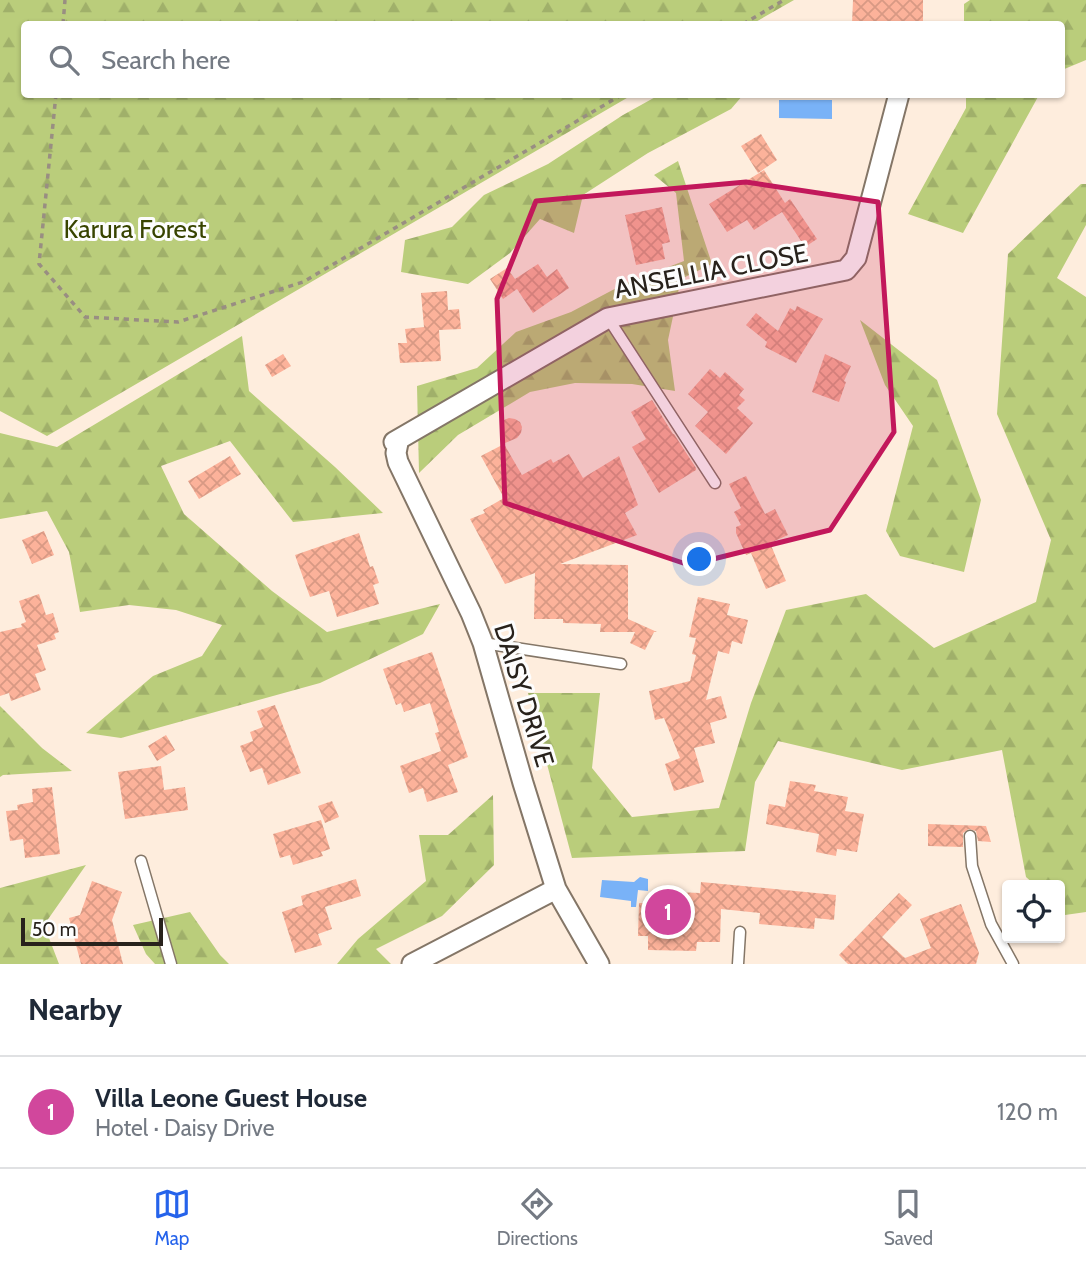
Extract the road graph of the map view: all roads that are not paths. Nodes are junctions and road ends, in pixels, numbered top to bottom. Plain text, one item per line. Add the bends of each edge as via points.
1 (898, 98) edge
2 (608, 318) junction
3 (398, 443) joint
4 (715, 483) dead end
5 (483, 643) junction
6 (621, 664) dead end
7 (970, 836) dead end
8 (141, 861) dead end
9 (556, 889) junction
10 (740, 932) dead end
11 (171, 964) edge
12 (412, 964) edge
13 (599, 964) edge
14 (738, 964) edge
15 (1013, 964) edge

1 - 2 street, ANSELLIA CLOSE via 856,258 846,270
2 - 3 street, ANSELLIA CLOSE via 394,442
2 - 4 lane
3 - 5 street, DAISY DRIVE via 398,462
5 - 6 lane
5 - 9 street, DAISY DRIVE
7 - 15 lane via 972,866 991,924
8 - 11 lane
9 - 12 street
9 - 13 street, DAISY DRIVE
10 - 14 lane

